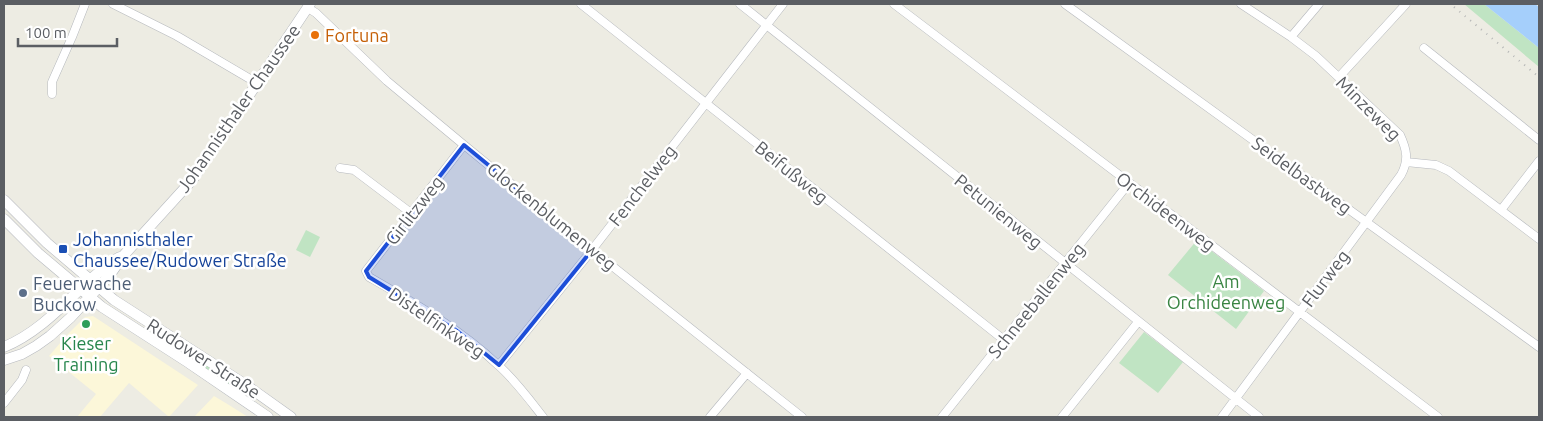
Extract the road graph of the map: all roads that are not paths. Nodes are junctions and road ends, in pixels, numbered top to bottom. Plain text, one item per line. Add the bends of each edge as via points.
1 (85, 4) edge
2 (114, 4) edge
3 (581, 4) edge
4 (740, 4) edge
5 (783, 4) edge
6 (894, 4) edge
7 (1065, 4) edge
8 (1241, 4) edge
9 (1319, 4) edge
10 (1406, 4) edge
11 (309, 6) edge
12 (767, 25) junction
13 (1291, 37) junction
14 (1424, 48) dead end
15 (1339, 78) junction
16 (257, 83) junction
17 (52, 94) dead end
18 (706, 103) junction
19 (1539, 140) edge
20 (464, 145) junction
21 (1539, 161) edge
22 (1406, 162) junction
23 (340, 168) dead end
24 (1129, 183) junction
25 (4, 200) edge
26 (1501, 210) junction
27 (411, 213) junction
28 (4, 219) edge
29 (1366, 222) junction
30 (1539, 240) edge
31 (47, 243) junction
32 (592, 250) junction
33 (38, 253) junction
34 (1065, 264) junction
35 (368, 275) joint
36 (94, 284) junction
37 (80, 289) junction
38 (90, 297) junction
39 (1299, 312) junction
40 (1138, 322) junction
41 (1004, 340) junction
42 (4, 347) edge
43 (1539, 347) edge
44 (4, 360) edge
45 (499, 366) junction
46 (26, 370) dead end
47 (747, 373) junction
48 (250, 388) junction
49 (1236, 398) junction
50 (242, 400) junction
51 (4, 403) edge
52 (268, 417) edge
53 (291, 417) edge
54 (543, 417) edge
55 (710, 417) edge
56 (802, 417) edge
57 (942, 417) edge
58 (1062, 417) edge
59 (1222, 417) edge
60 (1260, 417) edge
61 (1438, 417) edge

1 - 17 street via 52,82
2 - 16 street
3 - 18 street, Beifußweg
4 - 12 street, Petunienweg
5 - 12 street, Fenchelweg
6 - 24 street, Orchideenweg
7 - 29 street, Seidelbastweg
8 - 13 street, Minzeweg
9 - 13 street
10 - 15 street
11 - 16 main road, Johannisthaler Chaussee
11 - 20 street, Glockenblumenweg via 387,81
12 - 18 street, Fenchelweg
12 - 34 street, Petunienweg
13 - 15 street, Minzeweg
14 - 19 street
15 - 22 street, Minzeweg via 1400,135
16 - 36 main road, Johannisthaler Chaussee via 193,179 116,266
18 - 32 street, Fenchelweg
18 - 41 street, Beifußweg
20 - 27 street, Girlitzweg
20 - 32 street, Glockenblumenweg
21 - 26 street
22 - 26 street, Minzeweg via 1445,169
22 - 29 street, Flurweg via 1401,175
23 - 27 street via 354,170
24 - 34 street, Schneeballenweg
24 - 39 street, Orchideenweg
25 - 31 main road, Rudower Straße
26 - 30 street, Minzeweg
27 - 35 street, Girlitzweg via 366,271
28 - 33 main road, Rudower Straße
29 - 39 street, Flurweg
29 - 43 street, Seidelbastweg
31 - 33 main road
31 - 36 main road, Rudower Straße
32 - 45 street, Fenchelweg
32 - 47 street, Glockenblumenweg
33 - 37 main road, Rudower Straße
34 - 40 street, Petunienweg
34 - 41 street, Schneeballenweg
35 - 45 street, Distelfinkweg via 456,331
36 - 37 main road, Johannisthaler Chaussee
36 - 38 main road, Johannisthaler Chaussee
36 - 48 main road, Rudower Straße
37 - 38 main road, Rudower Straße
37 - 42 main road, Johannisthaler Chaussee via 40,326
38 - 44 main road, Johannisthaler Chaussee via 50,336 29,350
38 - 50 main road, Rudower Straße
39 - 49 street, Flurweg
39 - 61 street, Orchideenweg
40 - 49 street, Petunienweg
40 - 58 street
41 - 57 street, Schneeballenweg
45 - 54 street, Distelfinkweg
46 - 51 street
47 - 55 street
47 - 56 street, Glockenblumenweg
48 - 50 main road
48 - 53 main road, Rudower Straße
49 - 59 street, Flurweg
49 - 60 street, Petunienweg
50 - 52 main road, Rudower Straße

